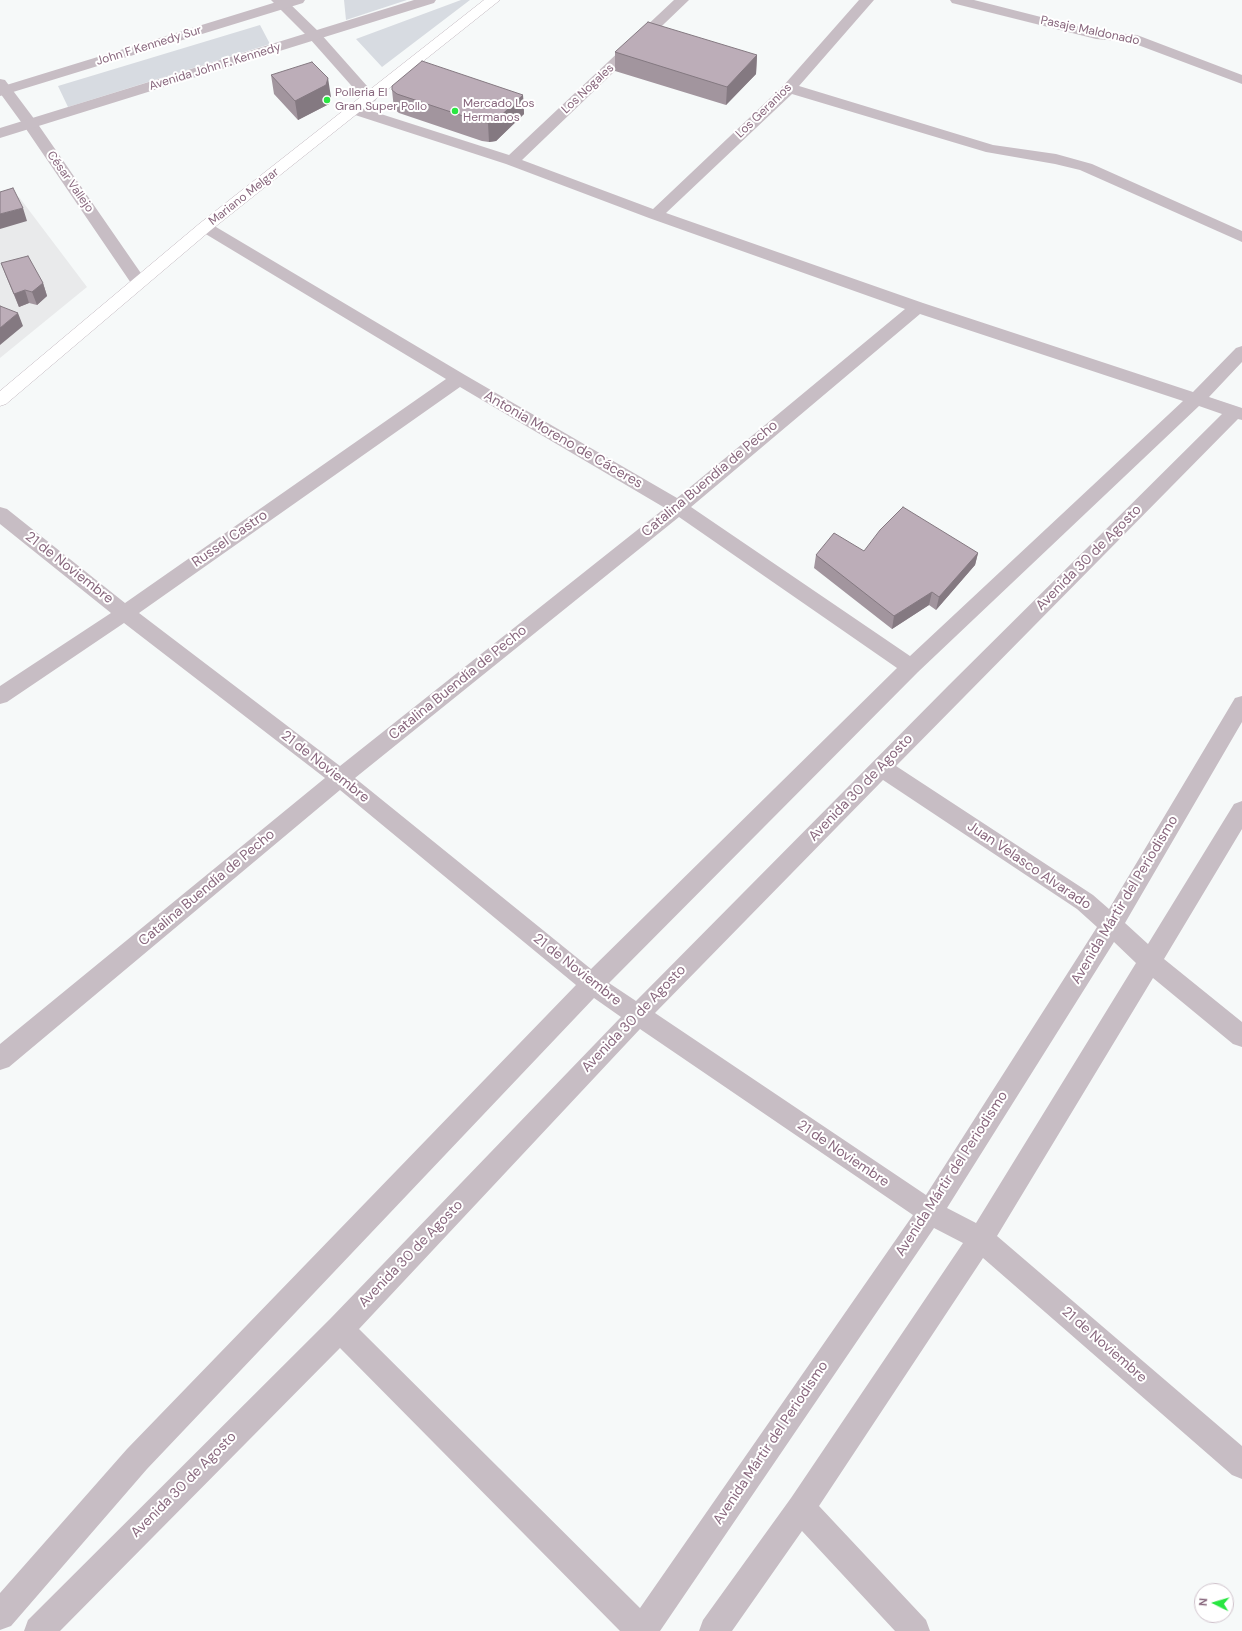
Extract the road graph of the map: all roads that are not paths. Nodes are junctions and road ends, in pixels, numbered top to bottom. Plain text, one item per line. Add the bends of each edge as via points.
1 (298, 0) edge
2 (429, 0) edge
3 (493, 0) edge
4 (682, 0) edge
5 (867, 0) edge
6 (958, 0) edge
7 (280, 2) edge
8 (315, 36) junction
9 (1242, 80) edge
10 (789, 88) junction
11 (2, 89) edge
12 (370, 98) junction
13 (354, 110) junction
14 (30, 123) junction
15 (0, 133) edge
16 (512, 161) junction
17 (655, 215) junction
18 (205, 227) junction
19 (1242, 237) edge
20 (139, 282) junction
21 (917, 307) junction
22 (1242, 352) edge
23 (458, 379) junction
24 (0, 400) edge
25 (1195, 400) junction
26 (1238, 413) edge
27 (678, 507) junction
28 (0, 514) edge
29 (125, 613) junction
30 (911, 667) junction
31 (0, 696) edge
32 (1242, 704) edge
33 (882, 768) junction
34 (340, 778) junction
35 (1242, 810) edge
36 (1111, 926) junction
37 (1150, 960) junction
38 (592, 984) junction
39 (637, 1016) junction
40 (1242, 1036) edge
41 (0, 1059) edge
42 (930, 1212) junction
43 (981, 1239) junction
44 (340, 1329) junction
45 (1242, 1465) edge
46 (801, 1508) junction
47 (0, 1614) edge
48 (39, 1631) edge
49 (642, 1631) edge
50 (714, 1631) edge
51 (915, 1631) edge

1 - 7 street, John F Kennedy Sur
2 - 8 street, Avenida John F. Kennedy
3 - 12 main road, Mariano Melgar
4 - 16 street, Los Nogales
5 - 10 street, Los Geranios
6 - 9 street, Pasaje Maldonado via 1096,35 1132,38
7 - 8 street
7 - 11 street, John F Kennedy Sur
8 - 12 street
8 - 14 street, Avenida John F. Kennedy
10 - 17 street, Los Geranios
10 - 19 street via 991,150 1056,159 1086,167
11 - 14 street, César Vallejo
12 - 13 main road, Mariano Melgar
13 - 16 street
13 - 18 main road, Mariano Melgar
14 - 15 street, Avenida John F. Kennedy
14 - 20 street, César Vallejo
16 - 17 street
17 - 21 street
18 - 20 main road, Mariano Melgar
18 - 23 street, Antonia Moreno de Cáceres
20 - 24 main road, Mariano Melgar
21 - 25 street
21 - 27 street, Catalina Buendía de Pecho
22 - 25 street
23 - 27 street, Antonia Moreno de Cáceres
23 - 29 street, Russel Castro
25 - 26 street
25 - 30 street
26 - 33 street, Avenida 30 de Agosto via 956,691
27 - 30 street, Antonia Moreno de Cáceres
27 - 34 street, Catalina Buendía de Pecho
28 - 29 street, 21 de Noviembre
29 - 31 street, Russel Castro
29 - 34 street, 21 de Noviembre
30 - 38 street
32 - 36 street, Avenida Mártir del Periodismo
33 - 36 street, Juan Velasco Alvarado via 1085,902
33 - 39 street, Avenida 30 de Agosto
34 - 38 street, 21 de Noviembre
34 - 41 street, Catalina Buendía de Pecho
35 - 37 street
36 - 37 street, Juan Velasco Alvarado
36 - 42 street, Avenida Mártir del Periodismo
37 - 40 street, Juan Velasco Alvarado
37 - 43 street
38 - 39 street, 21 de Noviembre
38 - 47 street via 142,1454
39 - 42 street, 21 de Noviembre
39 - 44 street, Avenida 30 de Agosto
42 - 43 street, 21 de Noviembre
42 - 49 street, Avenida Mártir del Periodismo
43 - 45 street, 21 de Noviembre
43 - 46 street
44 - 48 street, Avenida 30 de Agosto
44 - 49 street
46 - 50 street
46 - 51 street

